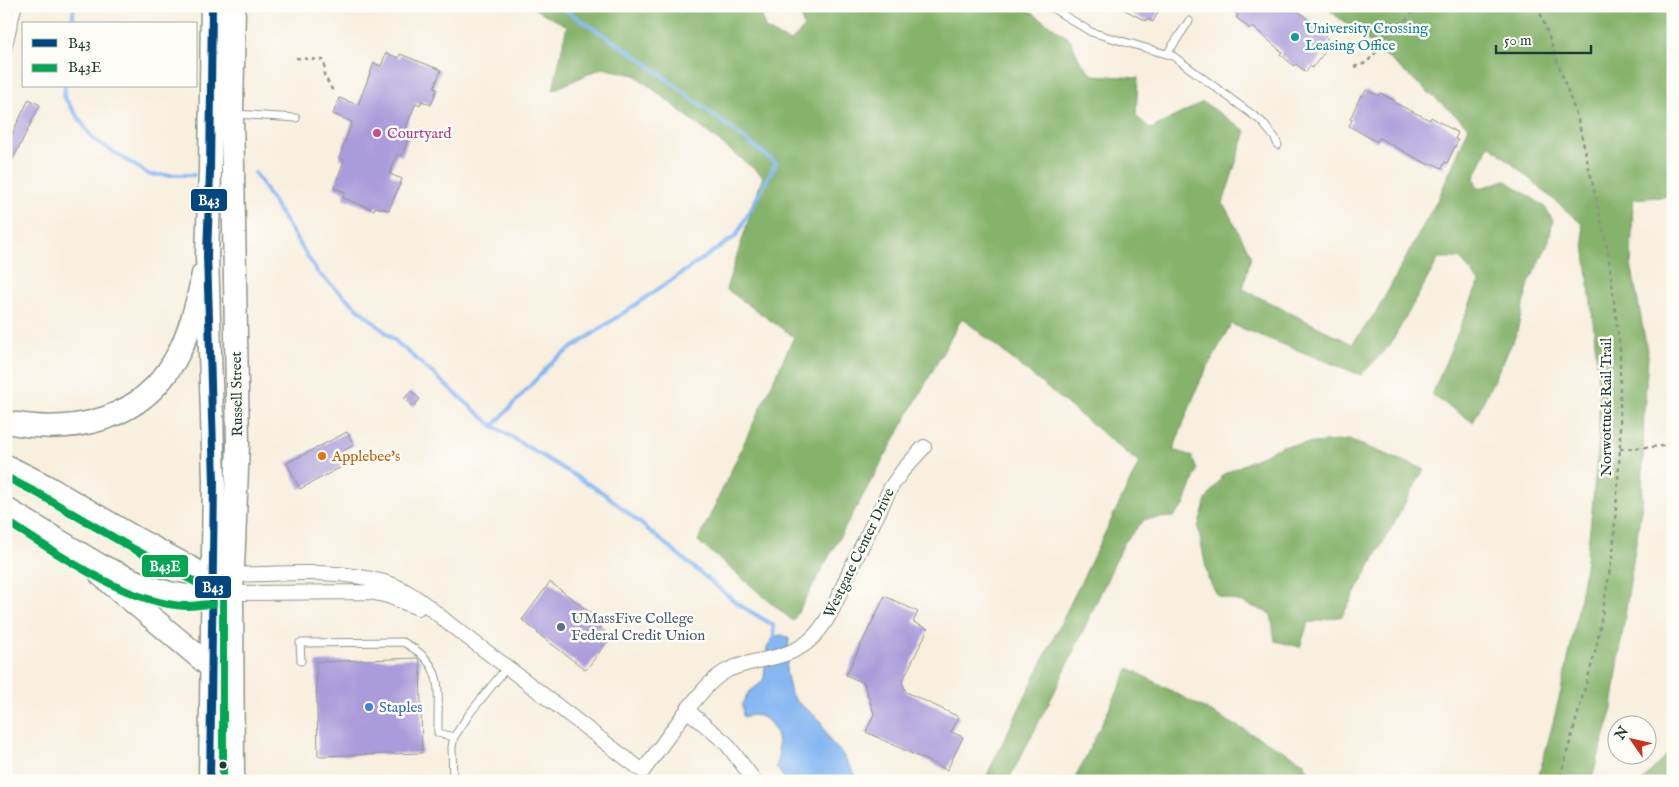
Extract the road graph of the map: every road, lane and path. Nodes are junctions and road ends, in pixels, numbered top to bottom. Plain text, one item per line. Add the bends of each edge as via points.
1 (18, 6) edge
2 (212, 6) edge
3 (234, 6) edge
4 (1421, 6) edge
5 (1538, 6) edge
6 (1051, 8) edge
7 (1188, 21) dead end
8 (1167, 54) junction
9 (6, 56) edge
10 (296, 58) dead end
11 (1354, 67) dead end
12 (334, 93) dead end
13 (232, 114) junction
14 (296, 118) dead end
15 (1278, 145) dead end
16 (207, 255) junction
17 (6, 422) edge
18 (1673, 442) edge
19 (924, 447) dead end
20 (1620, 449) junction
21 (6, 466) edge
22 (6, 509) edge
23 (68, 547) junction
24 (223, 585) junction
25 (454, 627) junction
26 (301, 661) dead end
27 (507, 666) junction
28 (212, 668) junction
29 (687, 710) junction
30 (454, 737) junction
31 (644, 776) edge
32 (210, 781) edge
33 (233, 781) edge
34 (453, 781) edge
35 (755, 781) edge
36 (1559, 781) edge

1 - 9 lane
2 - 16 main road, Russell Street
3 - 13 main road, Russell Street
4 - 11 path via 1385,36 1382,46 1366,63
5 - 20 path, Norwottuck Rail Trail via 1578,120 1608,252 1620,350
6 - 8 lane via 1090,32
7 - 8 lane
8 - 15 lane via 1261,121
10 - 12 path via 323,60 324,75
13 - 14 lane
13 - 24 main road, Russell Street via 238,444
16 - 17 main road via 185,341 168,371 141,398 118,413 67,427
16 - 24 main road, Russell Street via 214,481
18 - 20 path via 1663,446
19 - 29 street, Westgate Center Drive via 891,487 829,616 810,640 774,658 728,670 717,677
20 - 36 path, Norwottuck Rail Trail via 1613,552 1596,649
21 - 24 main road
22 - 23 main road
23 - 24 main road via 156,590 188,596
23 - 28 main road
24 - 25 street, Westgate Center Drive via 370,592 405,602
24 - 25 street, Westgate Center Drive via 299,572 366,577 398,587
24 - 28 main road, Russell Street
24 - 33 main road, Russell Street
25 - 27 street, Westgate Center Drive
26 - 30 lane via 300,643 403,642 431,662 437,682 438,734
27 - 30 lane
27 - 31 street, Westgate Center Drive
28 - 32 main road, Russell Street
29 - 31 street, Westgate Center Drive
29 - 35 street via 726,743
30 - 34 lane

